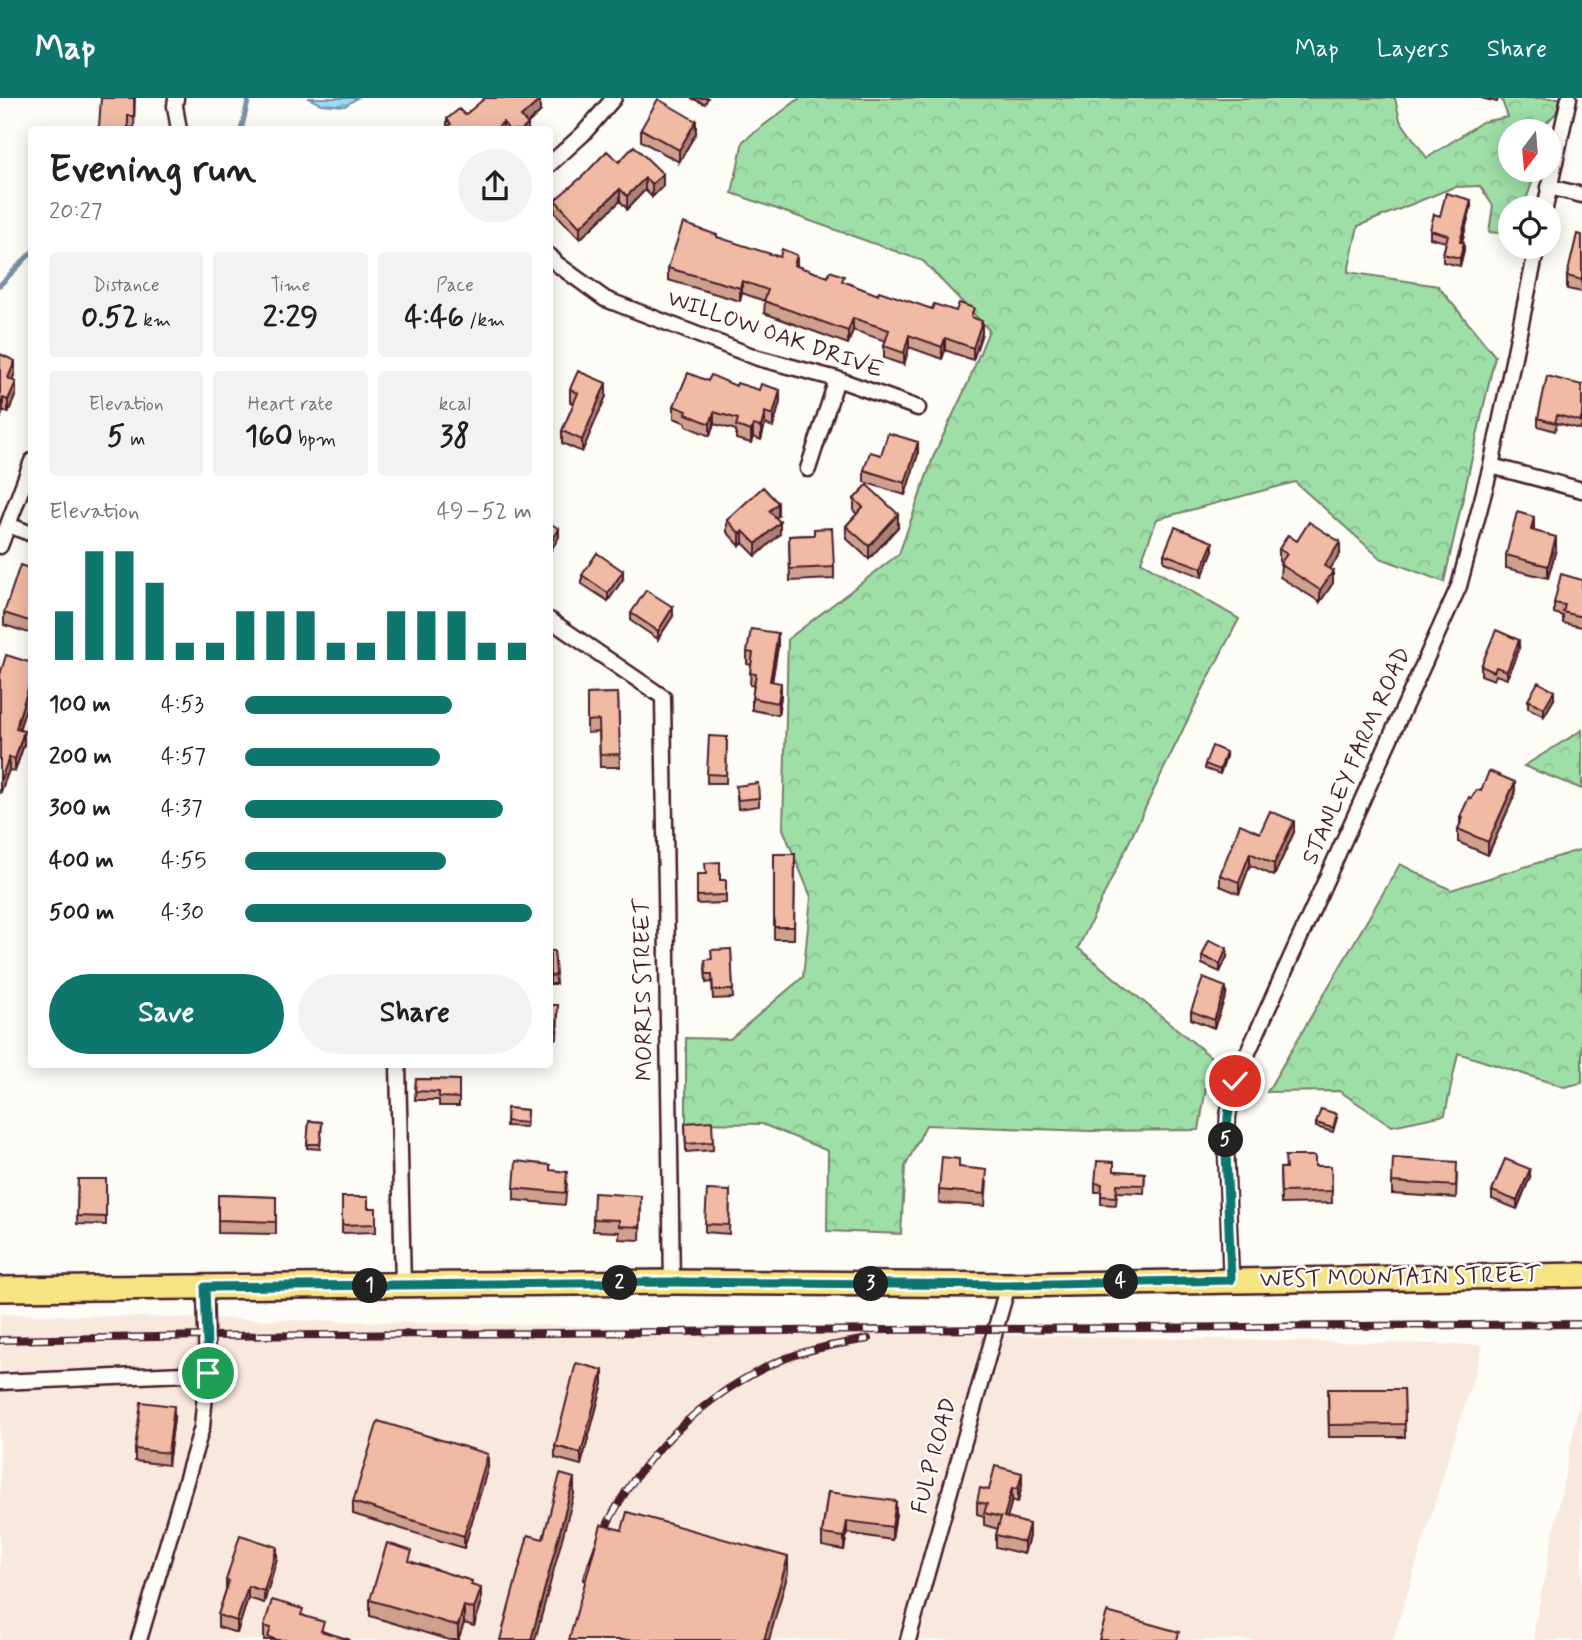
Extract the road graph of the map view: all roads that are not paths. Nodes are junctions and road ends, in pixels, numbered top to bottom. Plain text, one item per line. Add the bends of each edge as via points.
1 (176, 98) edge
2 (614, 98) edge
3 (1569, 98) edge
4 (178, 126) edge
5 (553, 161) edge
6 (1549, 187) junction
7 (1582, 195) edge
8 (1547, 196) edge
9 (553, 259) edge
10 (1534, 259) edge
11 (836, 379) junction
12 (918, 408) dead end
13 (1491, 466) junction
14 (808, 469) dead end
15 (28, 472) edge
16 (1582, 490) edge
17 (8, 525) junction
18 (28, 532) edge
19 (0, 546) edge
20 (553, 622) edge
21 (398, 1068) edge
22 (1582, 1275) edge
23 (1231, 1280) junction
24 (672, 1282) junction
25 (1008, 1285) junction
26 (403, 1286) junction
27 (205, 1287) junction
28 (0, 1289) edge
29 (208, 1373) junction
30 (0, 1382) edge
31 (139, 1640) edge
32 (908, 1640) edge

1 - 4 street
2 - 5 street
3 - 6 street
6 - 7 street
6 - 8 street
9 - 11 street, WILLOW OAK DRIVE via 604,299 758,358
10 - 13 street, STANLEY FARM ROAD
11 - 12 street, WILLOW OAK DRIVE
11 - 14 street
13 - 16 street
13 - 23 street, STANLEY FARM ROAD via 1459,586 1235,1081 1226,1152
15 - 17 street
17 - 18 street
17 - 19 street
20 - 24 street, MORRIS STREET via 663,697
21 - 26 street
22 - 23 main road, WEST MOUNTAIN STREET
23 - 25 main road, WEST MOUNTAIN STREET
24 - 25 main road, WEST MOUNTAIN STREET
24 - 26 main road, WEST MOUNTAIN STREET
25 - 32 street, FULP ROAD
26 - 27 main road, WEST MOUNTAIN STREET
27 - 28 main road, WEST MOUNTAIN STREET
27 - 29 street
29 - 30 street
29 - 31 street via 202,1427

